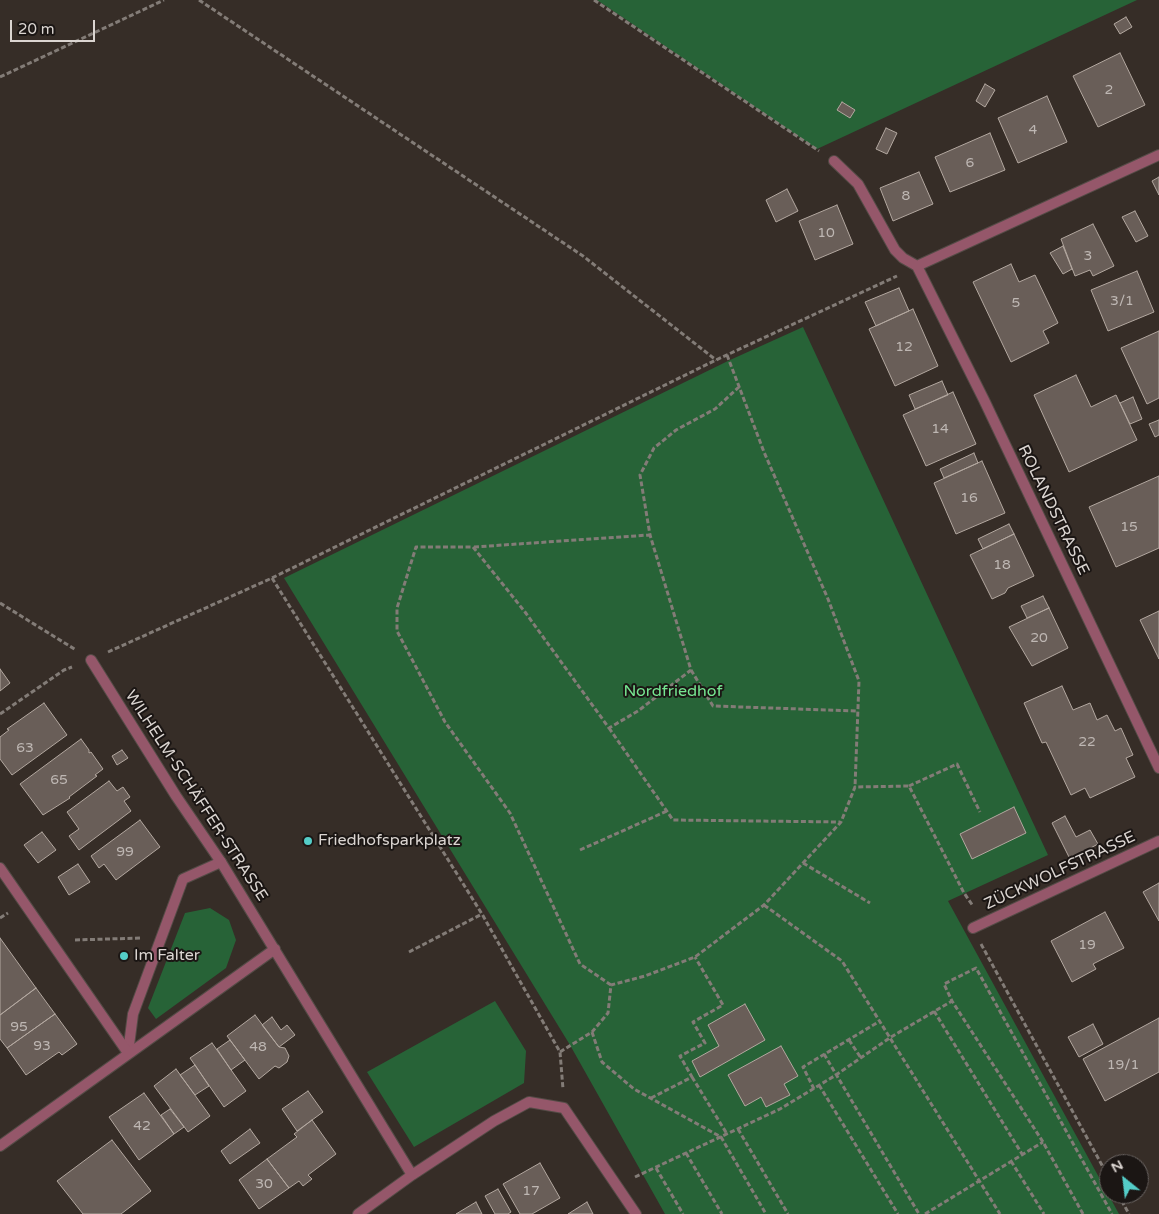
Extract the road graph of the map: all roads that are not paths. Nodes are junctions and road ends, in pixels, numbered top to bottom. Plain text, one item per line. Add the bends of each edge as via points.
1 (1159, 155) edge
2 (834, 161) road end
3 (917, 266) junction
4 (91, 660) road end
5 (1159, 768) edge
6 (1159, 841) edge
7 (221, 862) junction
8 (0, 868) edge
9 (973, 928) road end
10 (275, 949) junction
11 (128, 1053) junction
12 (0, 1146) edge
13 (412, 1174) junction
14 (358, 1214) edge
15 (636, 1214) edge

1 - 3 street
2 - 3 street, ROLANDSTRASSE via 858,184 895,250
3 - 5 street, ROLANDSTRASSE
4 - 7 street, WILHELM-SCHÄFFER-STRASSE
6 - 9 street, ZÜCKWOLFSTRASSE
7 - 10 street, WILHELM-SCHÄFFER-STRASSE
7 - 11 street via 184,879 133,1014
8 - 11 street
10 - 11 street
10 - 13 street, WILHELM-SCHÄFFER-STRASSE
11 - 12 street
13 - 14 street
13 - 15 street via 529,1102 564,1108

